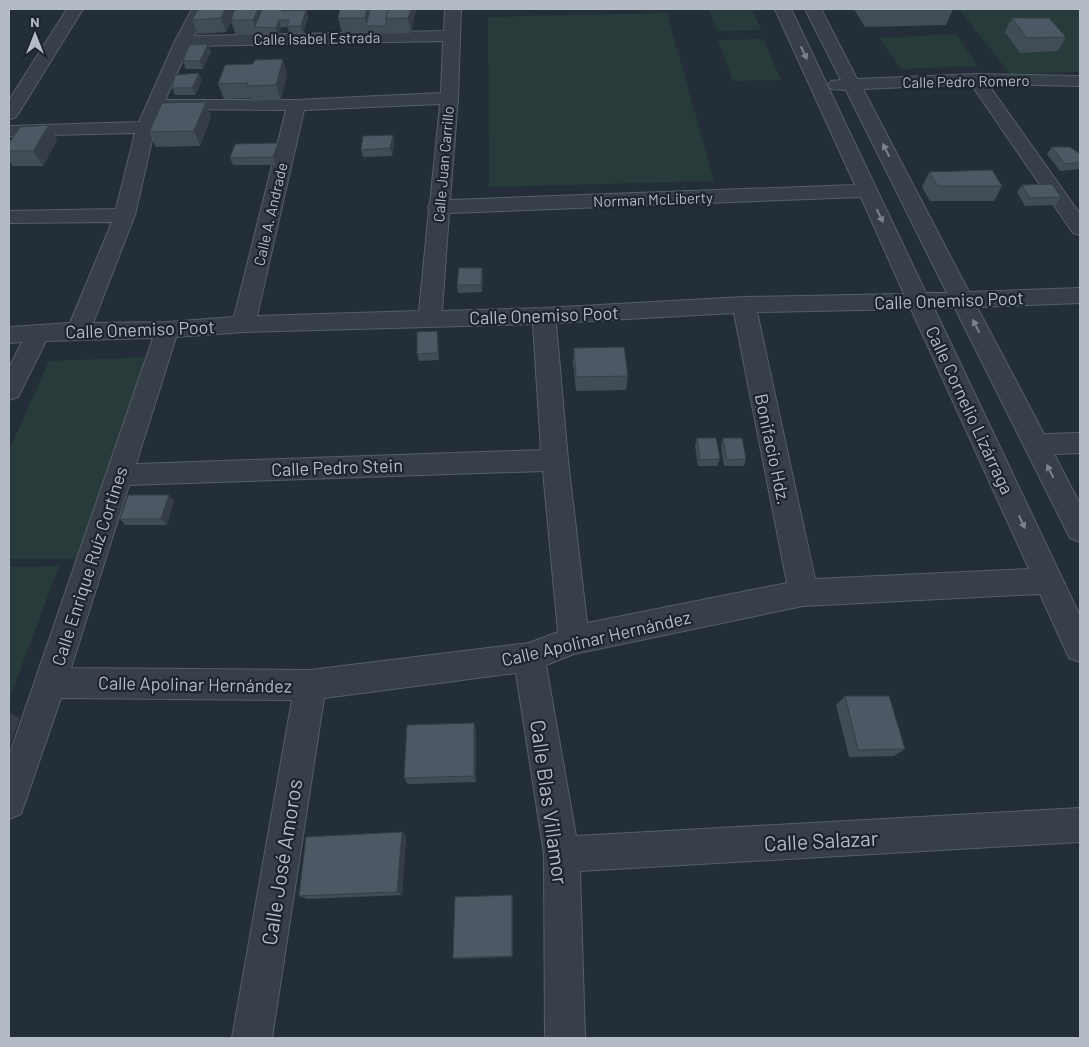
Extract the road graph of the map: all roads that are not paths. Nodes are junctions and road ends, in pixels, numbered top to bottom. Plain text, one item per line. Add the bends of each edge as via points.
1 (75, 9) edge
2 (200, 9) edge
3 (453, 9) edge
4 (783, 9) edge
5 (813, 9) edge
6 (451, 36) junction
7 (183, 41) junction
8 (976, 80) junction
9 (1080, 81) edge
10 (852, 84) junction
11 (819, 85) junction
12 (449, 98) junction
13 (154, 105) junction
14 (296, 105) junction
15 (9, 114) edge
16 (146, 127) junction
17 (9, 131) edge
18 (868, 191) junction
19 (438, 207) junction
20 (125, 215) junction
21 (9, 217) edge
22 (1080, 228) edge
23 (1080, 295) edge
24 (963, 300) junction
25 (919, 302) junction
26 (744, 305) junction
27 (544, 316) junction
28 (430, 318) junction
29 (244, 324) junction
30 (167, 330) junction
31 (78, 331) junction
32 (38, 333) junction
33 (9, 335) edge
34 (9, 391) edge
35 (1080, 443) edge
36 (1036, 444) junction
37 (555, 460) junction
38 (119, 475) junction
39 (1080, 530) edge
40 (1049, 581) junction
41 (803, 593) junction
42 (574, 640) junction
43 (1080, 648) edge
44 (529, 657) junction
45 (51, 683) junction
46 (310, 685) junction
47 (9, 802) edge
48 (1080, 825) edge
49 (562, 854) junction
50 (252, 1038) edge
51 (565, 1038) edge

1 - 15 street
2 - 7 street
3 - 6 street, Calle Juan Carrillo
4 -> 11 street, Calle Cornelio Lizárraga
5 - 10 street
6 - 7 street, Calle Isabel Estrada
6 - 12 street, Calle Juan Carrillo
7 - 13 street
8 - 9 street, Calle Pedro Romero
8 - 10 street, Calle Pedro Romero
8 - 22 street
10 - 11 street, Calle Pedro Romero
24 -> 10 street
11 - 18 street, Calle Cornelio Lizárraga
12 - 14 street
12 - 19 street, Calle Juan Carrillo
13 - 14 street
13 - 16 street
14 - 29 street, Calle A. Andrade
16 - 17 street
16 - 20 street
18 - 19 street, Norman McLiberty
18 -> 25 street, Calle Cornelio Lizárraga
19 - 28 street, Calle Juan Carrillo
20 - 21 street
20 - 31 street
23 - 24 street, Calle Onemiso Poot
24 - 25 street, Calle Onemiso Poot
36 -> 24 street
25 - 26 street, Calle Onemiso Poot
25 -> 40 street, Calle Cornelio Lizárraga
26 - 27 street, Calle Onemiso Poot
26 - 41 street, Bonifacio Hdz.
27 - 28 street, Calle Onemiso Poot
27 - 37 street
28 - 29 street, Calle Onemiso Poot
29 - 30 street, Calle Onemiso Poot
30 - 31 street, Calle Onemiso Poot
30 - 38 street, Calle Enrique Ruíz Cortines
31 - 32 street, Calle Onemiso Poot
32 - 33 street, Calle Onemiso Poot
32 - 34 street
35 - 36 street
39 -> 36 street
37 - 38 street, Calle Pedro Stein
37 - 42 street
38 - 45 street, Calle Enrique Ruíz Cortines
40 - 41 street, Calle Apolinar Hernández
40 - 43 street, Calle Cornelio Lizárraga
41 - 42 street, Calle Apolinar Hernández
42 - 44 street, Calle Apolinar Hernández
44 - 46 street, Calle Apolinar Hernández
44 - 49 street, Calle Blas Villamor
45 - 46 street, Calle Apolinar Hernández
45 - 47 street, Calle Enrique Ruíz Cortines
46 - 50 street, Calle José Amoros
48 - 49 street, Calle Salazar
49 - 51 street, Calle Blas Villamor

